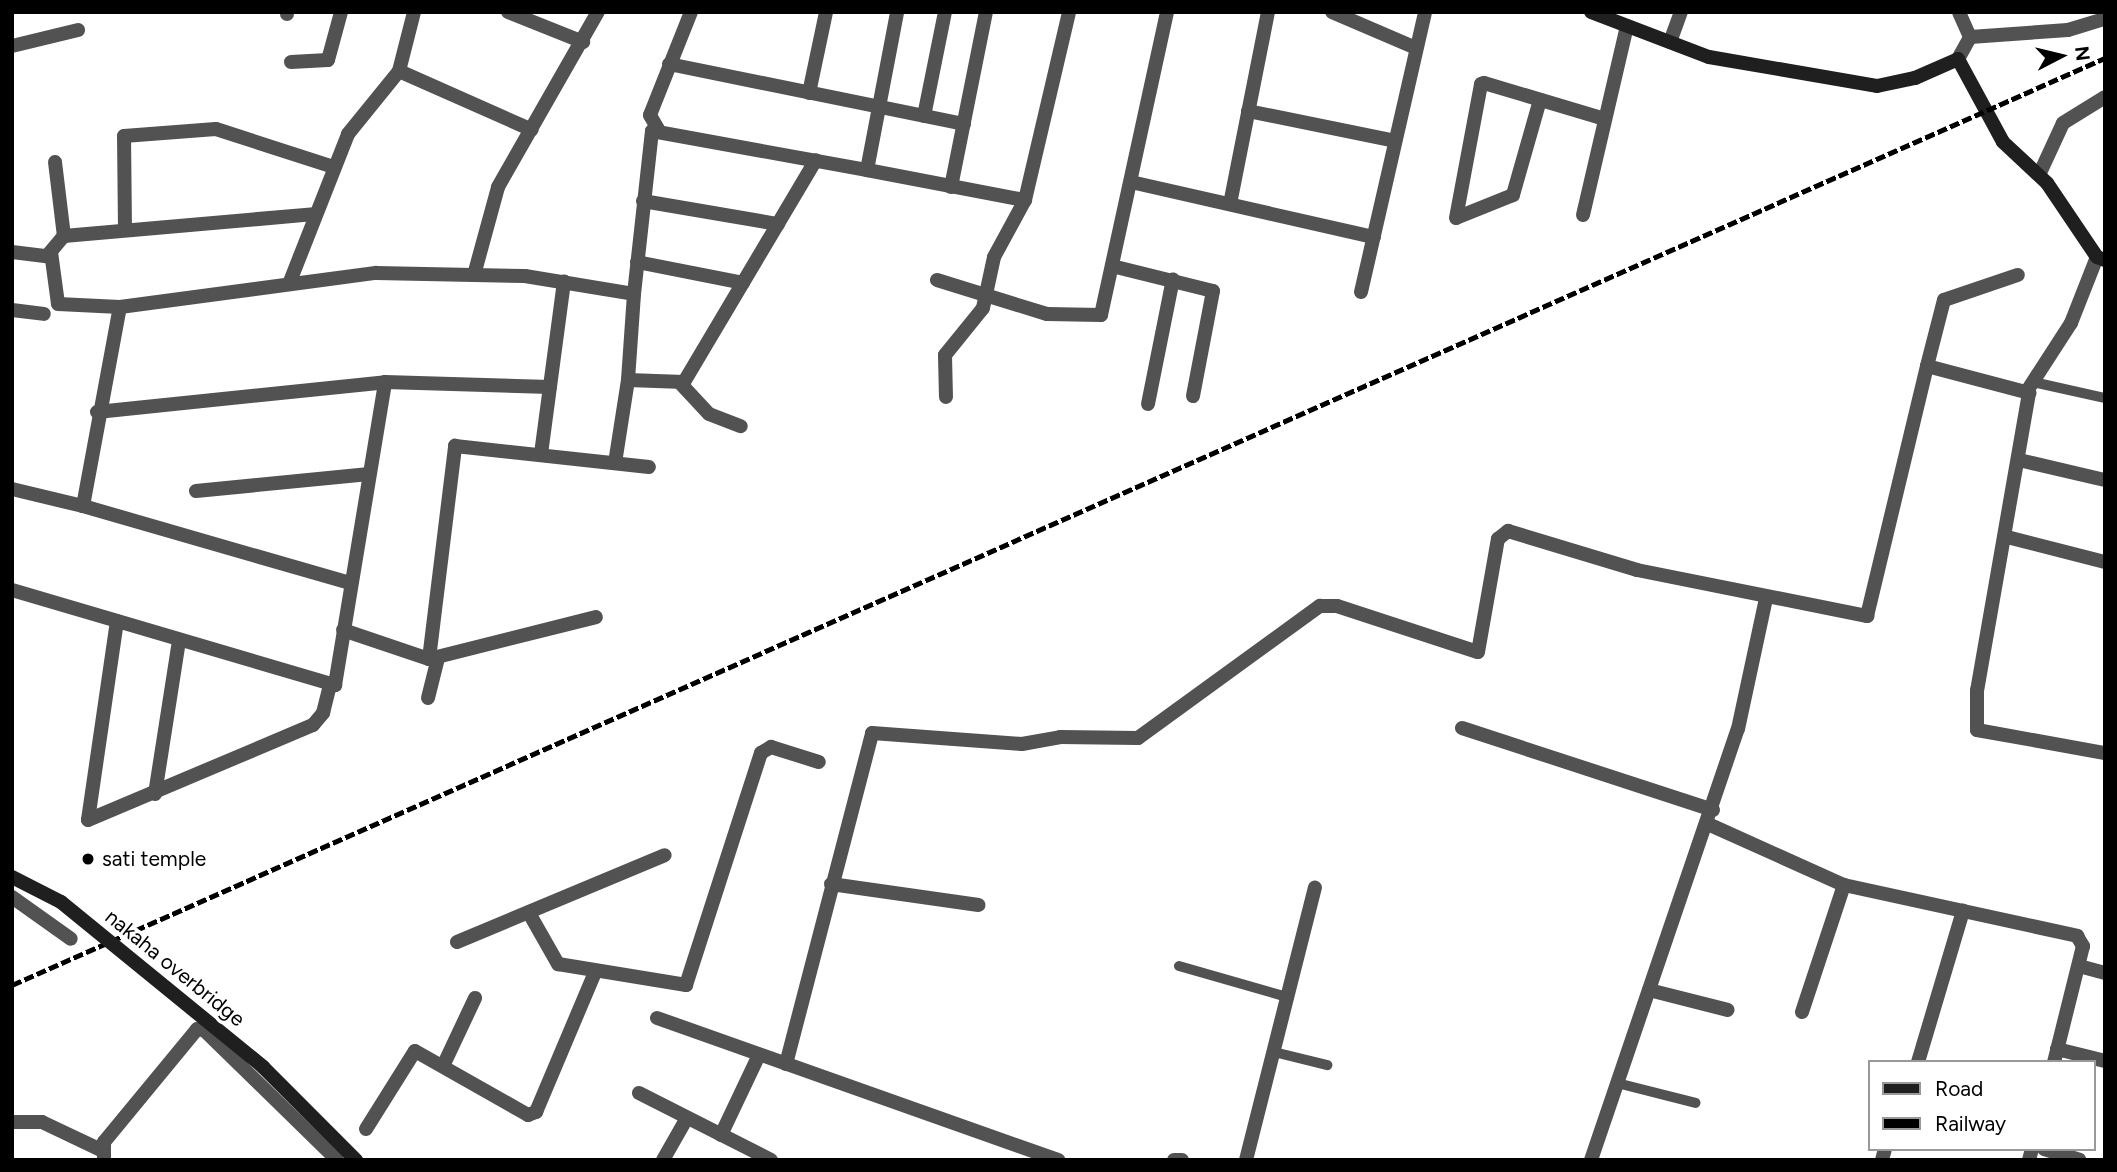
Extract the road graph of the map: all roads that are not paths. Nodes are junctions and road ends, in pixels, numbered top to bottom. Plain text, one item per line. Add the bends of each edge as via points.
1 (341, 12) edge
2 (414, 12) edge
3 (508, 12) edge
4 (598, 12) edge
5 (691, 12) edge
6 (826, 12) edge
7 (897, 12) edge
8 (945, 12) edge
9 (986, 12) edge
10 (1069, 12) edge
11 (1167, 12) edge
12 (1268, 12) edge
13 (1332, 12) edge
14 (1425, 12) edge
15 (1591, 12) edge
16 (1681, 12) edge
17 (1959, 12) edge
18 (1609, 15) edge
19 (2105, 19) edge
20 (1627, 26) junction
21 (78, 30) dead end
22 (1970, 37) junction
23 (583, 42) junction
24 (1670, 42) junction
25 (12, 46) edge
26 (1416, 48) junction
27 (1958, 59) junction
28 (291, 62) dead end
29 (669, 64) junction
30 (400, 71) junction
31 (809, 93) junction
32 (2105, 97) edge
33 (1540, 100) junction
34 (879, 106) junction
35 (1248, 111) junction
36 (924, 116) junction
37 (1605, 119) junction
38 (964, 124) junction
39 (659, 128) junction
40 (532, 130) junction
41 (1395, 142) junction
42 (816, 160) junction
43 (55, 162) dead end
44 (334, 167) junction
45 (867, 170) junction
46 (2039, 175) junction
47 (1131, 182) junction
48 (951, 187) junction
49 (1025, 200) junction
50 (643, 201) junction
51 (1230, 204) junction
52 (314, 214) junction
53 (1583, 215) dead end
54 (778, 224) junction
55 (125, 230) junction
56 (64, 236) junction
57 (1374, 237) junction
58 (12, 252) edge
59 (51, 252) junction
60 (2101, 258) edge
61 (637, 262) junction
62 (1112, 266) junction
63 (474, 275) junction
64 (2018, 275) dead end
65 (1173, 279) junction
66 (937, 280) dead end
67 (564, 282) junction
68 (743, 283) junction
69 (289, 284) junction
70 (988, 292) junction
71 (1361, 292) dead end
72 (634, 294) junction
73 (120, 307) junction
74 (12, 310) edge
75 (44, 314) dead end
76 (1927, 366) junction
77 (628, 380) junction
78 (385, 382) junction
79 (681, 384) junction
80 (2030, 386) junction
81 (550, 387) junction
82 (1193, 396) dead end
83 (946, 397) dead end
84 (2105, 398) edge
85 (1148, 404) dead end
86 (97, 412) junction
87 (741, 426) dead end
88 (541, 454) junction
89 (2019, 460) junction
90 (615, 463) junction
91 (649, 467) dead end
92 (369, 474) junction
93 (2105, 481) edge
94 (12, 489) edge
95 (196, 491) dead end
96 (83, 506) junction
97 (2007, 537) junction
98 (2105, 562) edge
99 (350, 583) junction
100 (12, 590) edge
101 (1766, 598) junction
102 (596, 617) dead end
103 (117, 621) junction
104 (343, 630) junction
105 (179, 640) junction
106 (433, 659) junction
107 (330, 684) junction
108 (428, 698) dead end
109 (1462, 729) dead end
110 (2105, 753) edge
111 (819, 762) dead end
112 (155, 794) junction
113 (1710, 817) junction
114 (665, 855) dead end
115 (12, 877) edge
116 (831, 884) junction
117 (1844, 885) junction
118 (1315, 888) dead end
119 (12, 897) edge
120 (979, 905) dead end
121 (1963, 911) junction
122 (530, 913) junction
123 (71, 939) dead end
124 (457, 942) dead end
125 (1179, 966) dead end
126 (2078, 966) junction
127 (595, 972) junction
128 (2105, 973) edge
129 (1649, 990) junction
130 (1287, 997) junction
131 (475, 998) dead end
132 (1728, 1010) dead end
133 (1802, 1012) dead end
134 (657, 1018) dead end
135 (1274, 1052) junction
136 (759, 1055) junction
137 (2056, 1055) edge
138 (1919, 1060) edge
139 (2105, 1061) edge
140 (444, 1064) junction
141 (786, 1064) junction
142 (1328, 1065) dead end
143 (1617, 1083) junction
144 (639, 1093) dead end
145 (1696, 1103) dead end
146 (687, 1118) junction
147 (12, 1122) edge
148 (366, 1129) dead end
149 (722, 1135) junction
150 (2050, 1151) edge
151 (103, 1155) edge
152 (1037, 1156) edge
153 (337, 1160) edge
154 (356, 1160) edge
155 (663, 1160) edge
156 (771, 1160) edge
157 (1059, 1160) edge
158 (1174, 1160) edge
159 (1182, 1160) edge
160 (1246, 1160) edge
161 (1591, 1160) edge
162 (2079, 1160) edge

1 - 28 street via 328,60
2 - 30 street
3 - 23 street
4 - 23 street
5 - 29 street
6 - 31 street
7 - 34 street
8 - 36 street
9 - 38 street
10 - 49 street
11 - 47 street
12 - 35 street
13 - 26 street
14 - 26 street
15 - 18 street
16 - 24 street
17 - 22 street
18 - 20 street
19 - 22 street via 2068,30
20 - 24 street
20 - 37 street
21 - 25 street
22 - 27 street
23 - 40 street
24 - 27 street via 1709,57 1877,86 1915,78
26 - 41 street
27 - 46 street via 2003,142
29 - 31 street
29 - 39 street via 650,115
30 - 40 street
30 - 44 street via 348,134
31 - 34 street
32 - 46 street via 2063,123
33 - 33 street via 1484,83 1479,87 1457,218 1513,195
33 - 37 street
34 - 36 street
34 - 45 street
35 - 41 street
35 - 51 street
36 - 38 street
37 - 53 street
38 - 48 street
39 - 42 street
39 - 50 street via 648,137
40 - 63 street via 498,187
41 - 57 street
42 - 45 street
42 - 54 street
43 - 56 street
44 - 52 street
44 - 55 street via 216,129 124,136
45 - 48 street
46 - 60 street via 2063,201
47 - 51 street
47 - 62 street
48 - 49 street
49 - 70 street via 994,257
50 - 54 street
50 - 61 street
51 - 57 street
52 - 55 street
52 - 69 street
54 - 68 street
55 - 56 street
56 - 59 street
57 - 71 street
58 - 59 street
59 - 73 street via 58,304
60 - 80 street via 2071,323
61 - 68 street
61 - 72 street
62 - 65 street
62 - 70 street via 1097,317 1047,313
63 - 67 street
63 - 69 street via 376,273
64 - 76 street via 1944,300
65 - 82 street via 1210,288 1214,295
65 - 85 street
66 - 70 street
67 - 72 street
67 - 81 street
68 - 79 street
69 - 73 street
70 - 83 street via 977,317 945,355
72 - 77 street
73 - 86 street
74 - 75 street
76 - 80 street
76 - 101 street via 1873,609 1857,618
77 - 79 street
77 - 90 street
78 - 81 street
78 - 86 street
78 - 92 street
79 - 87 street via 709,414
80 - 84 lane
80 - 89 street
81 - 88 street
86 - 96 street
88 - 90 street
88 - 106 street via 460,444 451,451
89 - 93 street
89 - 97 street
90 - 91 street
92 - 95 street
92 - 99 street
94 - 96 street
96 - 99 street
97 - 98 street
97 - 110 street via 1977,690 1977,730
99 - 104 street
100 - 103 street
101 - 113 street via 1738,729
101 - 116 street via 1637,569 1508,531 1498,539 1478,652 1337,606 1320,606 1138,738 1060,737 1023,744 877,730 869,738
102 - 106 street
103 - 105 street
103 - 112 street via 86,816 94,821
104 - 106 street
104 - 107 street via 334,685
105 - 107 street
105 - 112 street
106 - 108 street
107 - 112 street via 323,713 313,725
109 - 113 street
111 - 127 street via 771,747 761,753 685,985
113 - 117 street
113 - 129 street
114 - 122 street
115 - 154 street, nakaha overbridge, bridge via 61,902 263,1067
116 - 120 street
116 - 141 street
117 - 121 street
117 - 133 street
118 - 130 street
119 - 123 street
121 - 126 street via 2077,936 2083,946
121 - 138 street
122 - 124 street
122 - 127 street via 558,964
125 - 130 lane
126 - 128 street
126 - 137 street
127 - 140 street via 568,1046 532,1115
129 - 132 street
129 - 143 street
130 - 135 street
131 - 140 street
134 - 136 street
135 - 142 lane
135 - 160 street
136 - 141 street
136 - 149 street
137 - 139 street
140 - 148 street via 423,1051 409,1055
141 - 152 street
143 - 145 lane
143 - 161 street
144 - 146 street
146 - 149 street
146 - 155 street
147 - 151 street via 42,1122
149 - 156 street
150 - 162 street
151 - 153 street via 197,1029 204,1030
152 - 157 street
158 - 159 street

